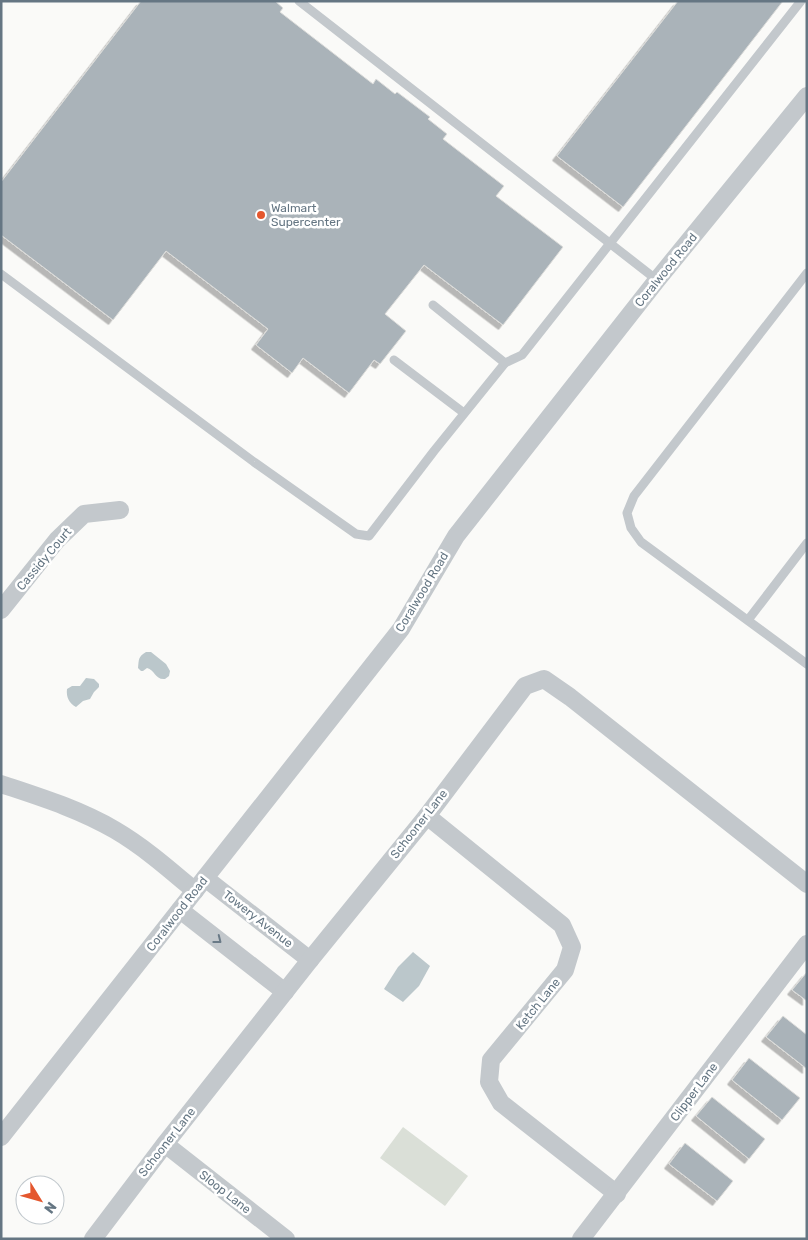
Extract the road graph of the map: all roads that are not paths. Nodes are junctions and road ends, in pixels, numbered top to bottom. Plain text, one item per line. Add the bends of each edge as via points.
1 (299, 1) edge
2 (801, 1) edge
3 (807, 96) edge
4 (610, 244) junction
5 (807, 273) edge
6 (1, 274) edge
7 (658, 280) junction
8 (433, 304) dead end
9 (394, 360) dead end
10 (505, 363) junction
11 (464, 413) junction
12 (120, 510) dead end
13 (807, 543) edge
14 (1, 610) edge
15 (748, 620) junction
16 (807, 664) edge
17 (1, 784) edge
18 (427, 816) junction
19 (200, 884) junction
20 (807, 884) edge
21 (180, 910) junction
22 (807, 944) edge
23 (310, 960) junction
24 (285, 992) junction
25 (1, 1137) edge
26 (165, 1144) junction
27 (616, 1194) junction
28 (93, 1239) edge
29 (286, 1239) edge
30 (582, 1239) edge

1 - 4 lane
2 - 4 lane
3 - 7 street, Coralwood Road
4 - 7 lane
4 - 10 lane via 522,355
5 - 15 lane via 634,496 627,513 631,528 641,542
6 - 11 lane via 356,534 369,536
7 - 19 street, Coralwood Road via 456,536 402,629
8 - 10 lane
9 - 11 lane
10 - 11 lane
12 - 14 street, Cassidy Court via 84,514 57,540
13 - 15 lane
15 - 16 lane
17 - 19 street, Towery Avenue via 74,809 115,830
18 - 20 street, Schooner Lane via 525,686 544,679
18 - 23 street, Schooner Lane
18 - 27 street, Ketch Lane via 562,925 572,947 565,970 491,1060 489,1082 501,1103
19 - 21 street, Coralwood Road
19 - 23 street, Towery Avenue
21 -> 24 street
21 - 25 street, Coralwood Road
22 - 27 street, Clipper Lane
23 - 24 street, Schooner Lane
24 - 26 street, Schooner Lane
26 - 28 street, Schooner Lane
26 - 29 street, Sloop Lane
27 - 30 street, Clipper Lane

